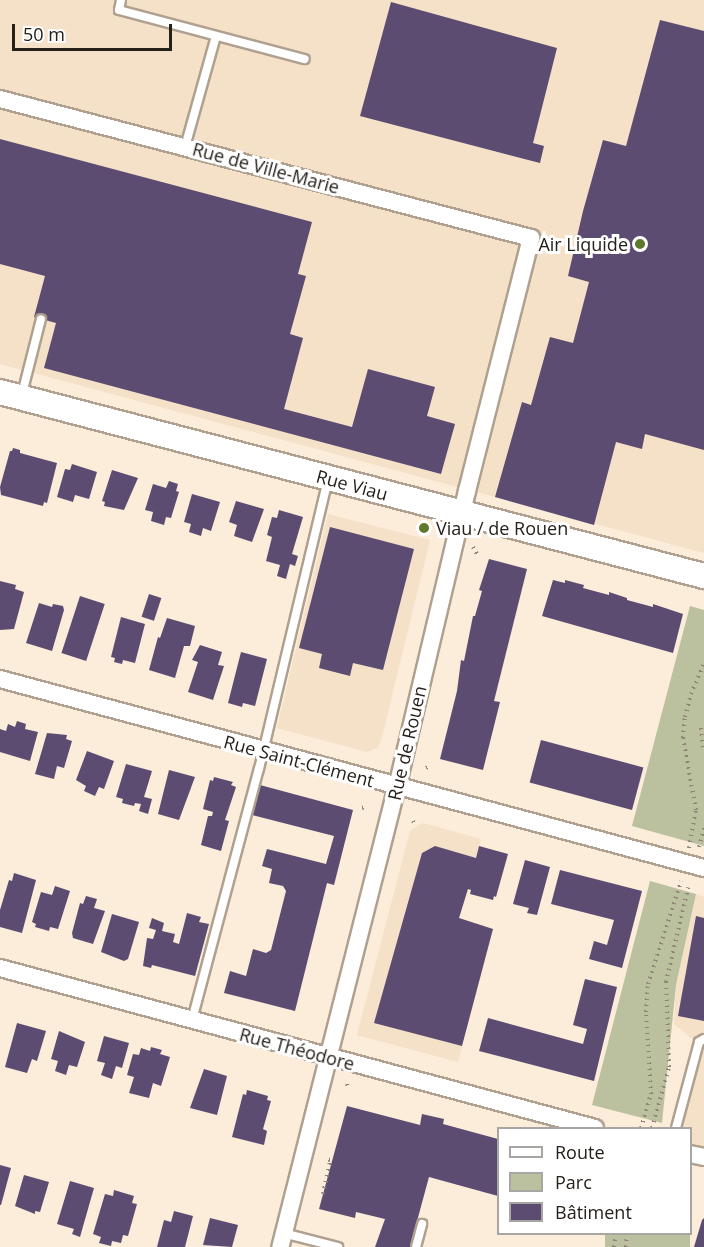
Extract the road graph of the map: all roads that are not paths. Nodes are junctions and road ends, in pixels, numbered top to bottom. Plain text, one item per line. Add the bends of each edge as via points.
1 (121, 0) edge
2 (216, 36) junction
3 (305, 59) dead end
4 (0, 99) edge
5 (185, 147) junction
6 (531, 238) joint
7 (41, 319) dead end
8 (10, 394) edge
9 (328, 478) junction
10 (461, 514) junction
11 (704, 576) edge
12 (0, 679) edge
13 (263, 751) junction
14 (397, 786) junction
15 (704, 868) edge
16 (0, 968) edge
17 (192, 1020) junction
18 (704, 1040) edge
19 (328, 1058) junction
20 (591, 1127) edge
21 (676, 1127) edge
22 (422, 1224) dead end
23 (281, 1240) edge
24 (338, 1247) edge
25 (416, 1247) edge

1 - 2 lane via 118,10
2 - 3 lane
2 - 5 lane
4 - 5 street, Rue de Ville-Marie
5 - 6 street, Rue de Ville-Marie
6 - 10 street, Rue de Rouen
7 - 8 lane
8 - 9 main road, Rue Viau
9 - 10 main road, Rue Viau
9 - 13 lane
10 - 11 main road, Rue Viau
10 - 14 street, Rue de Rouen
12 - 13 street, Rue Saint-Clément
13 - 14 street, Rue Saint-Clément
13 - 17 lane
14 - 15 street, Rue Saint-Clément
14 - 19 street, Rue de Rouen
16 - 17 street, Rue Théodore
17 - 19 street, Rue Théodore
18 - 21 lane via 699,1042
19 - 20 street, Rue Théodore
19 - 23 street, Rue de Rouen
22 - 25 lane
23 - 24 lane

